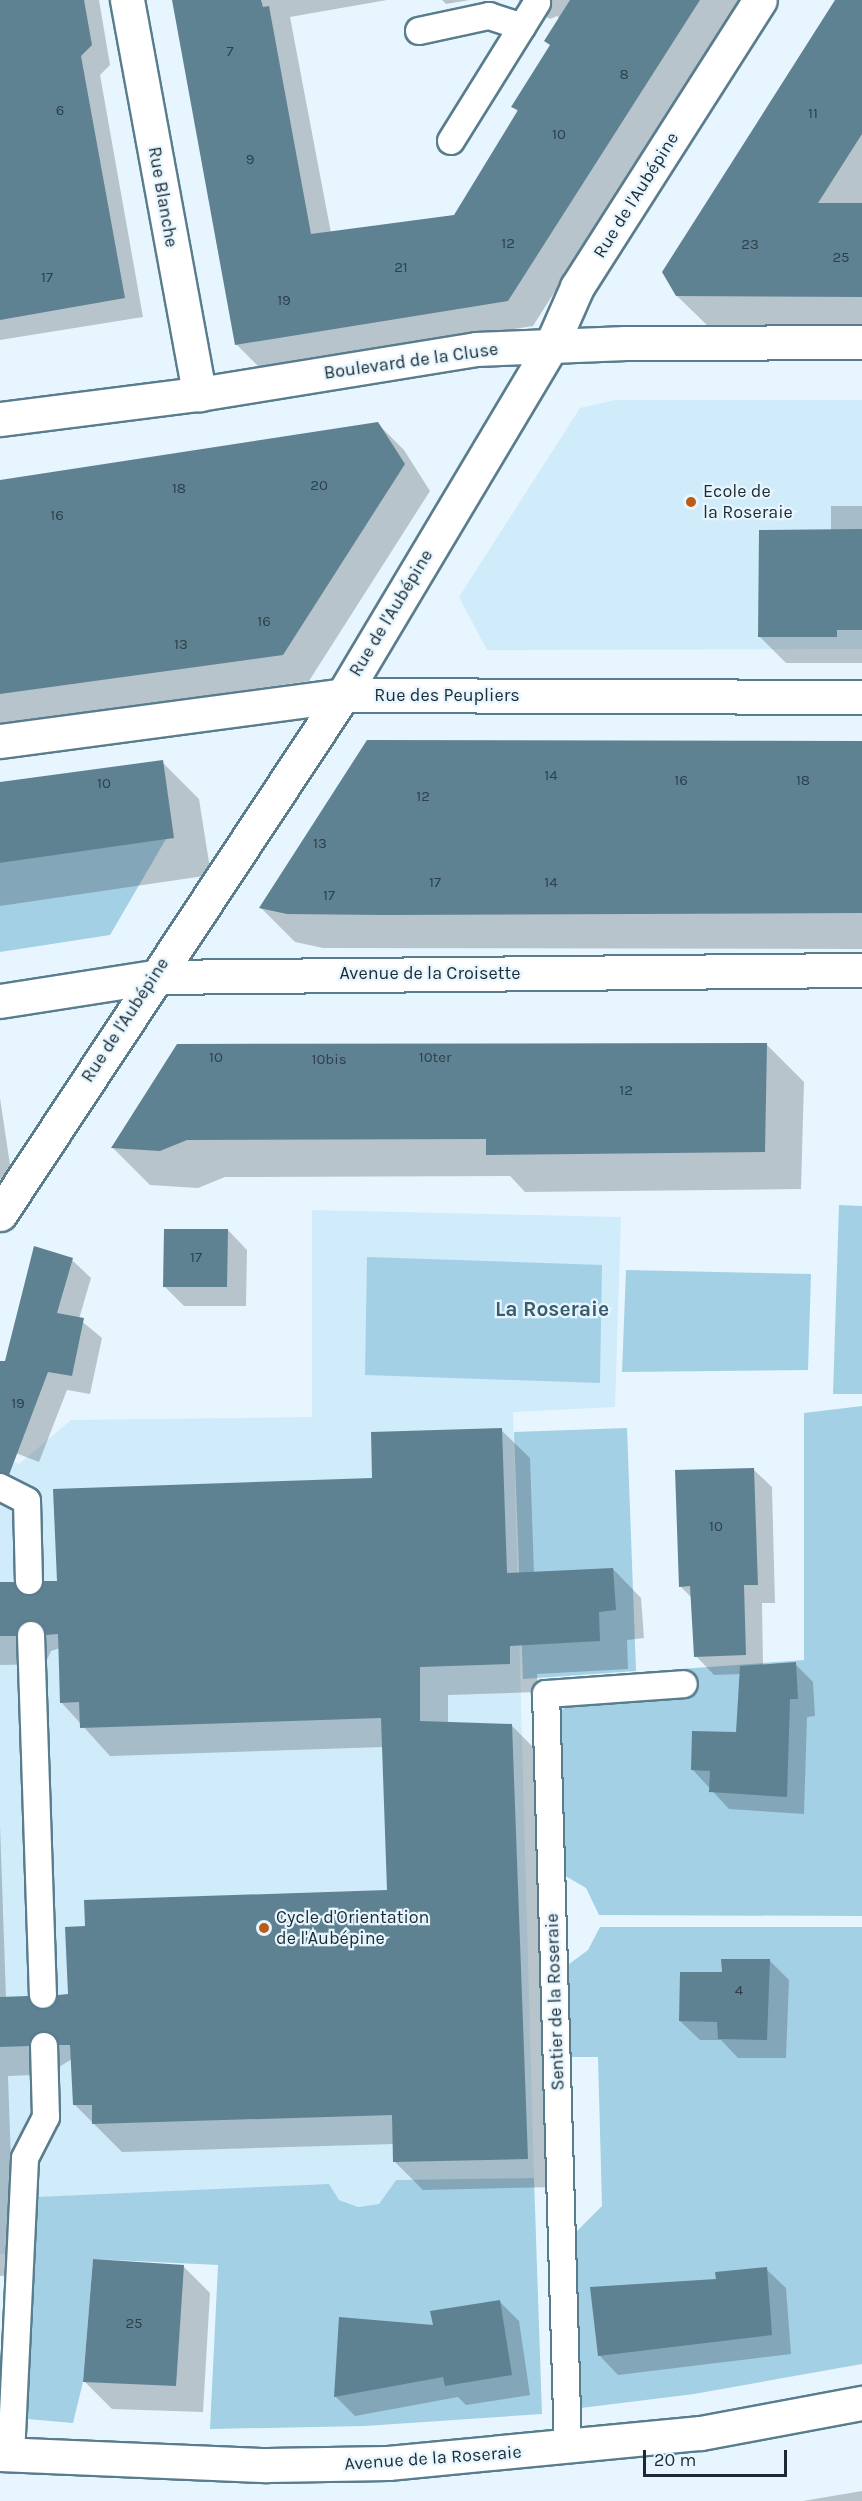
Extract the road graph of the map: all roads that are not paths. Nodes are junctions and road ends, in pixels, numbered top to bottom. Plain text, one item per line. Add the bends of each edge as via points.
1 (127, 0) edge
2 (760, 0) edge
3 (537, 3) dead end
4 (522, 27) junction
5 (420, 31) dead end
6 (451, 141) dead end
7 (862, 342) edge
8 (550, 345) junction
9 (199, 394) junction
10 (0, 419) edge
11 (343, 694) junction
12 (862, 697) edge
13 (0, 741) edge
14 (862, 970) edge
15 (153, 977) junction
16 (0, 1001) edge
17 (0, 1214) edge
18 (0, 1487) edge
19 (29, 1581) dead end
20 (31, 1635) dead end
21 (684, 1683) dead end
22 (43, 1995) dead end
23 (44, 2046) dead end
24 (862, 2403) edge
25 (568, 2448) junction
26 (5, 2455) edge

1 - 9 street, Rue Blanche
2 - 8 street, Rue de l'Aubépine via 577,287
3 - 4 lane
4 - 5 lane via 489,16
4 - 6 lane
7 - 8 street, Boulevard de la Cluse
8 - 9 street, Boulevard de la Cluse via 476,349
8 - 11 street, Rue de l'Aubépine
9 - 10 street, Boulevard de la Cluse
11 - 12 street, Rue des Peupliers
11 - 13 street, Rue des Peupliers
11 - 15 street, Rue de l'Aubépine
14 - 15 street, Avenue de la Croisette
15 - 16 street, Avenue de la Croisette
15 - 17 street, Rue de l'Aubépine
18 - 19 lane via 27,1501
20 - 22 lane
21 - 25 lane, Sentier de la Roseraie via 546,1694
23 - 26 lane via 46,2117 25,2158
24 - 25 street, Avenue de la Roseraie via 701,2433
25 - 26 street, Avenue de la Roseraie via 388,2463 267,2465

